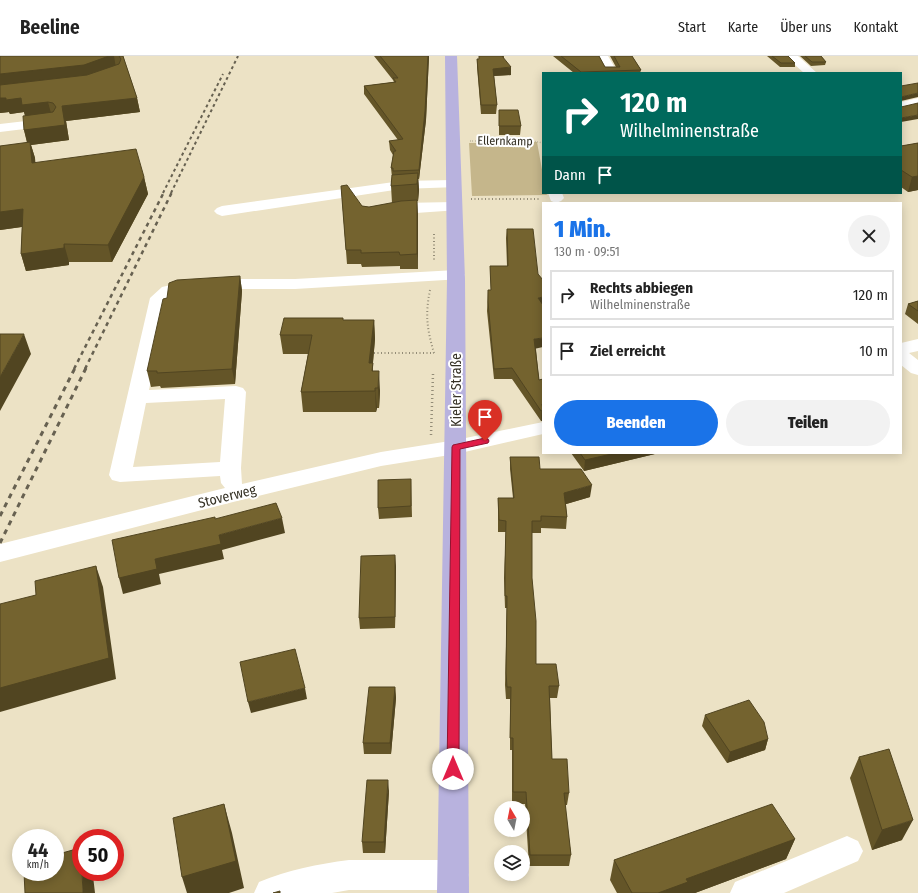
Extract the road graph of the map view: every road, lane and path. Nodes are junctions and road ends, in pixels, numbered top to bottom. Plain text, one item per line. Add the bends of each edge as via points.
1 (452, 56) edge
2 (602, 56) edge
3 (791, 56) edge
4 (611, 72) edge
5 (810, 72) edge
6 (918, 102) edge
7 (902, 106) edge
8 (52, 122) edge
9 (0, 128) edge
10 (467, 141) dead end
11 (542, 143) edge
12 (453, 184) junction
13 (556, 196) edge
14 (469, 199) dead end
15 (454, 207) junction
16 (435, 208) junction
17 (222, 211) dead end
18 (370, 214) edge
19 (456, 276) junction
20 (433, 277) junction
21 (918, 345) edge
22 (902, 349) edge
23 (374, 353) edge
24 (434, 353) junction
25 (902, 357) edge
26 (434, 360) dead end
27 (433, 368) dead end
28 (918, 369) edge
29 (138, 397) junction
30 (542, 428) edge
31 (443, 449) junction
32 (230, 468) junction
33 (233, 494) junction
34 (0, 553) edge
35 (847, 851) dead end
36 (453, 884) edge
37 (270, 893) edge
38 (746, 893) edge

1 - 12 main road, Kieler Straße
2 - 4 street
3 - 5 street
6 - 7 street
8 - 9 street
10 - 11 path, Ellernkamp
12 - 15 main road, Kieler Straße
12 - 17 street via 394,186
13 - 14 path
15 - 16 street
15 - 19 main road, Kieler Straße
16 - 18 street via 400,208
16 - 20 path
19 - 20 street
19 - 31 main road, Kieler Straße
20 - 24 path via 425,311 425,325
20 - 29 street via 295,284 237,284 184,287 168,291 159,298
21 - 22 street
23 - 24 path
24 - 26 path
25 - 28 street
27 - 31 path
29 - 32 street via 236,392
29 - 32 street via 120,475
30 - 31 street, Stoverweg
31 - 33 street, Stoverweg via 381,459
31 - 36 main road, Kieler Straße via 454,624
32 - 33 street
33 - 34 street, Stoverweg
35 - 38 street
36 - 37 street via 350,875 316,880

